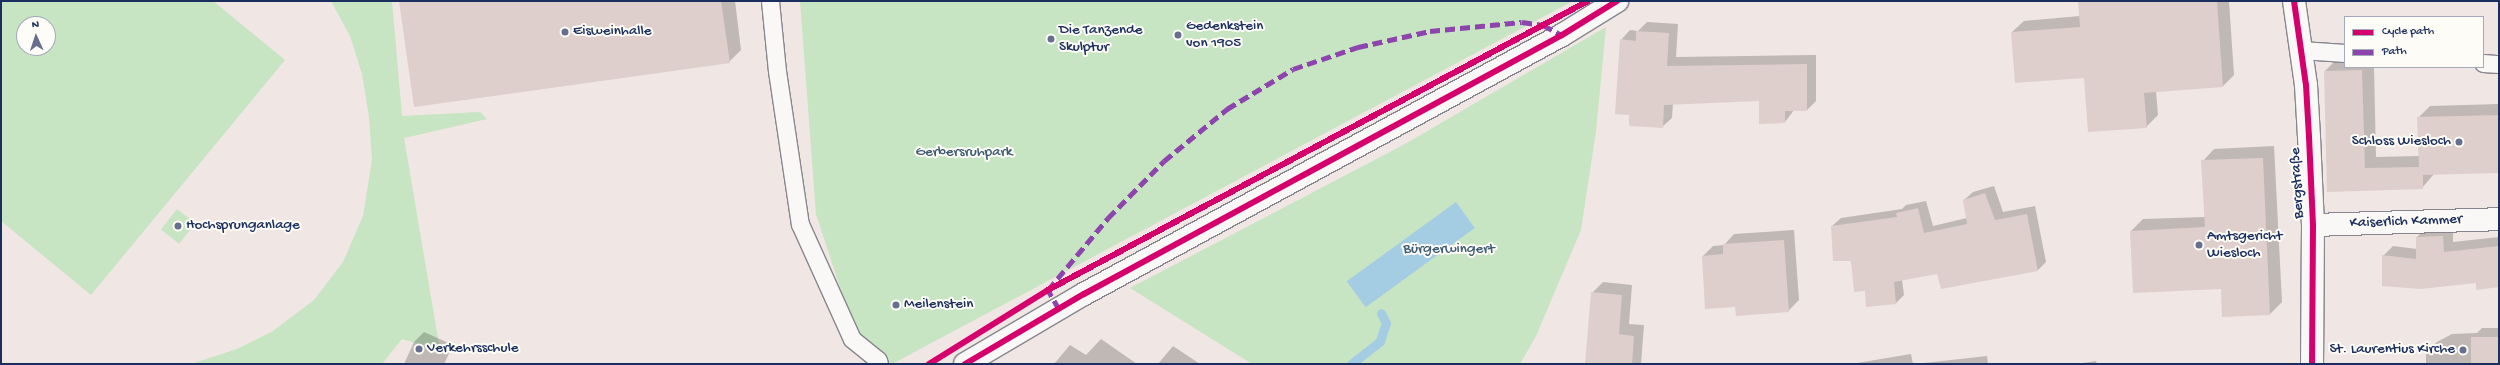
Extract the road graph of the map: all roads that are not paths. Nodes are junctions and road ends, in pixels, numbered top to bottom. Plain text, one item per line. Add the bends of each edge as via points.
1 (770, 1) edge
2 (1617, 1) edge
3 (2294, 1) edge
4 (2301, 50) junction
5 (2344, 53) edge
6 (2484, 63) edge
7 (2499, 64) edge
8 (2499, 219) edge
9 (2313, 225) junction
10 (879, 364) edge
11 (965, 364) edge
12 (2312, 364) edge

1 - 10 lane via 777,71 800,224 852,339 878,360
2 - 11 street via 1562,35 1084,294
3 - 4 street, Bergstraße
4 - 5 lane
4 - 9 street, Bergstraße via 2306,85
6 - 7 lane
8 - 9 street, Kaiserlich Kammer
9 - 12 street, Bergstraße

